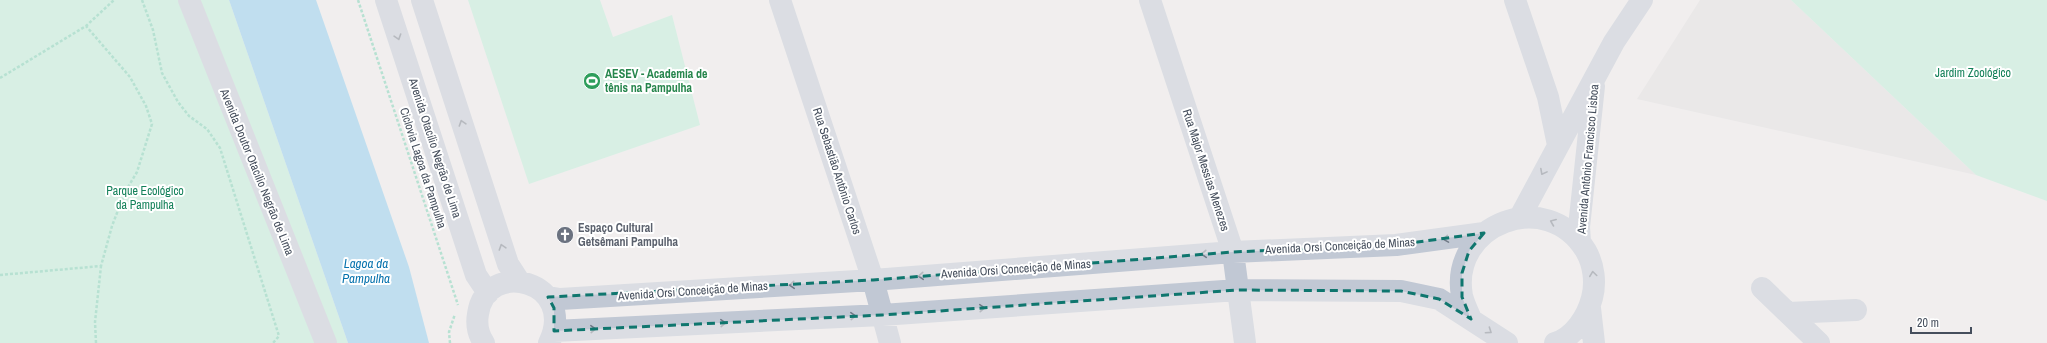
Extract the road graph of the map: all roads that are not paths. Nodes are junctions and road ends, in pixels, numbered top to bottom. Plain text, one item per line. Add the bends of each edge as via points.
1 (189, 0) edge
2 (386, 0) edge
3 (422, 0) edge
4 (780, 0) edge
5 (1150, 0) edge
6 (1515, 0) edge
7 (1642, 0) edge
8 (1595, 76) junction
9 (1558, 145) junction
10 (1520, 217) junction
11 (1484, 233) junction
12 (1580, 242) junction
13 (1233, 252) junction
14 (873, 280) junction
15 (519, 281) junction
16 (1762, 288) dead end
17 (1238, 290) junction
18 (488, 293) junction
19 (548, 298) junction
20 (1590, 308) junction
21 (1856, 310) dead end
22 (1788, 313) junction
23 (882, 314) junction
24 (1471, 319) junction
25 (551, 337) edge
26 (326, 343) edge
27 (484, 343) edge
28 (890, 343) edge
29 (1244, 343) edge
30 (1507, 343) edge
31 (1555, 343) edge
32 (1594, 343) edge
33 (1819, 343) edge

1 - 26 street, Avenida Doutor Otacilio Negrão de Lima
2 -> 18 street, Avenida Otacílio Negrão de Lima via 476,275
15 -> 3 street via 508,264
4 - 14 street, Rua Sebastião Antônio Carlos
5 - 13 street, Rua Major Messias Menezes
6 - 9 street via 1548,97
7 - 8 street, Avenida Antônio Francisco Lisboa
8 - 9 street, Avenida Antônio Francisco Lisboa
8 - 12 street, Avenida Antônio Francisco Lisboa
9 -> 10 street, Avenida Antônio Francisco Lisboa
10 - 11 street
12 -> 10 street via 1568,230 1553,222 1537,217
11 -> 13 street, Avenida Orsi Conceição de Minas via 1396,245
11 - 24 street via 1469,251 1462,273 1462,297
20 -> 12 street via 1594,274 1589,257
13 -> 14 street, Avenida Orsi Conceição de Minas
13 - 17 street, Rua Major Messias Menezes
14 -> 19 street, Avenida Orsi Conceição de Minas
14 - 23 street, Rua Sebastião Antônio Carlos
15 - 18 street via 497,286
15 - 19 street via 540,289
16 - 22 street
23 -> 17 street
17 - 24 street via 1401,291 1439,299
17 - 29 street, Rua Major Messias Menezes
18 - 27 street via 482,301 477,320
19 - 25 street via 554,308 556,320
20 - 31 street via 1578,327
20 - 32 street
21 - 22 street
22 - 33 street
25 -> 23 street
23 - 28 street, Rua Sebastião Antônio Carlos
24 -> 30 street

